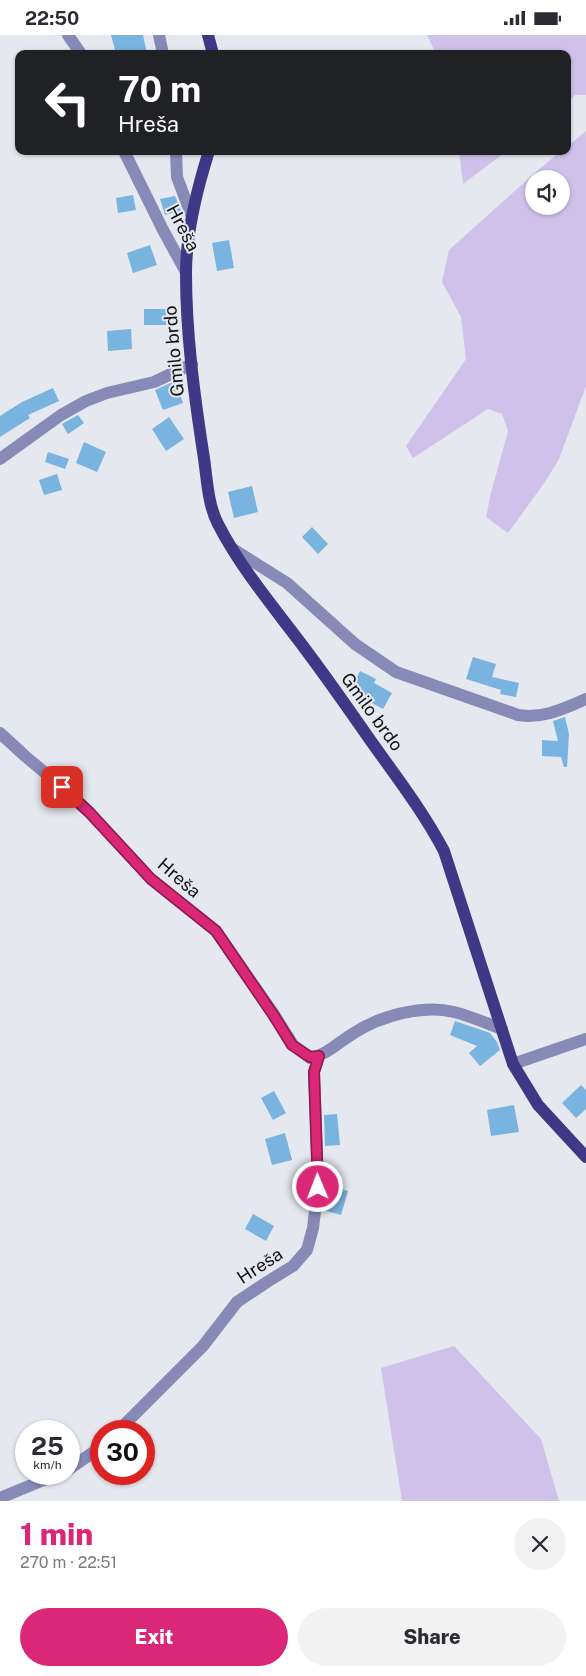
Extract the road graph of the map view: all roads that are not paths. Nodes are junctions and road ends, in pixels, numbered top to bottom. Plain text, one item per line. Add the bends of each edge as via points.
1 (68, 35) edge
2 (159, 35) edge
3 (208, 35) edge
4 (79, 50) edge
5 (163, 50) edge
6 (212, 50) edge
7 (126, 155) edge
8 (176, 155) edge
9 (208, 155) edge
10 (192, 217) junction
11 (186, 272) junction
12 (192, 364) junction
13 (0, 459) edge
14 (233, 549) junction
15 (586, 699) edge
16 (0, 733) edge
17 (502, 1029) junction
18 (586, 1039) edge
19 (319, 1056) junction
20 (514, 1064) junction
21 (586, 1157) edge
22 (129, 1420) edge
23 (31, 1485) edge
24 (0, 1498) edge

1 - 4 street
2 - 5 street
3 - 6 main road
7 - 11 street, Hreša
8 - 10 street, Hreša via 177,177
9 - 10 main road, Hreša
10 - 11 main road, Hreša
11 - 12 main road, Gmilo brdo
12 - 13 street via 154,382 86,401
12 - 14 main road, Gmilo brdo via 211,502 216,521
14 - 15 street via 287,583 355,644 396,672 530,717 552,713
14 - 17 main road, Gmilo brdo via 434,832 444,851
16 - 19 street, Hreša via 89,812 151,879 216,931 292,1045 310,1057
17 - 19 street via 453,1011 407,1012 364,1027
17 - 20 main road, Gmilo brdo
18 - 20 street
19 - 22 street, Hreša via 314,1072 318,1187 307,1251 294,1266 237,1302 203,1346
20 - 21 main road, Gmilo brdo via 538,1105
23 - 24 street

